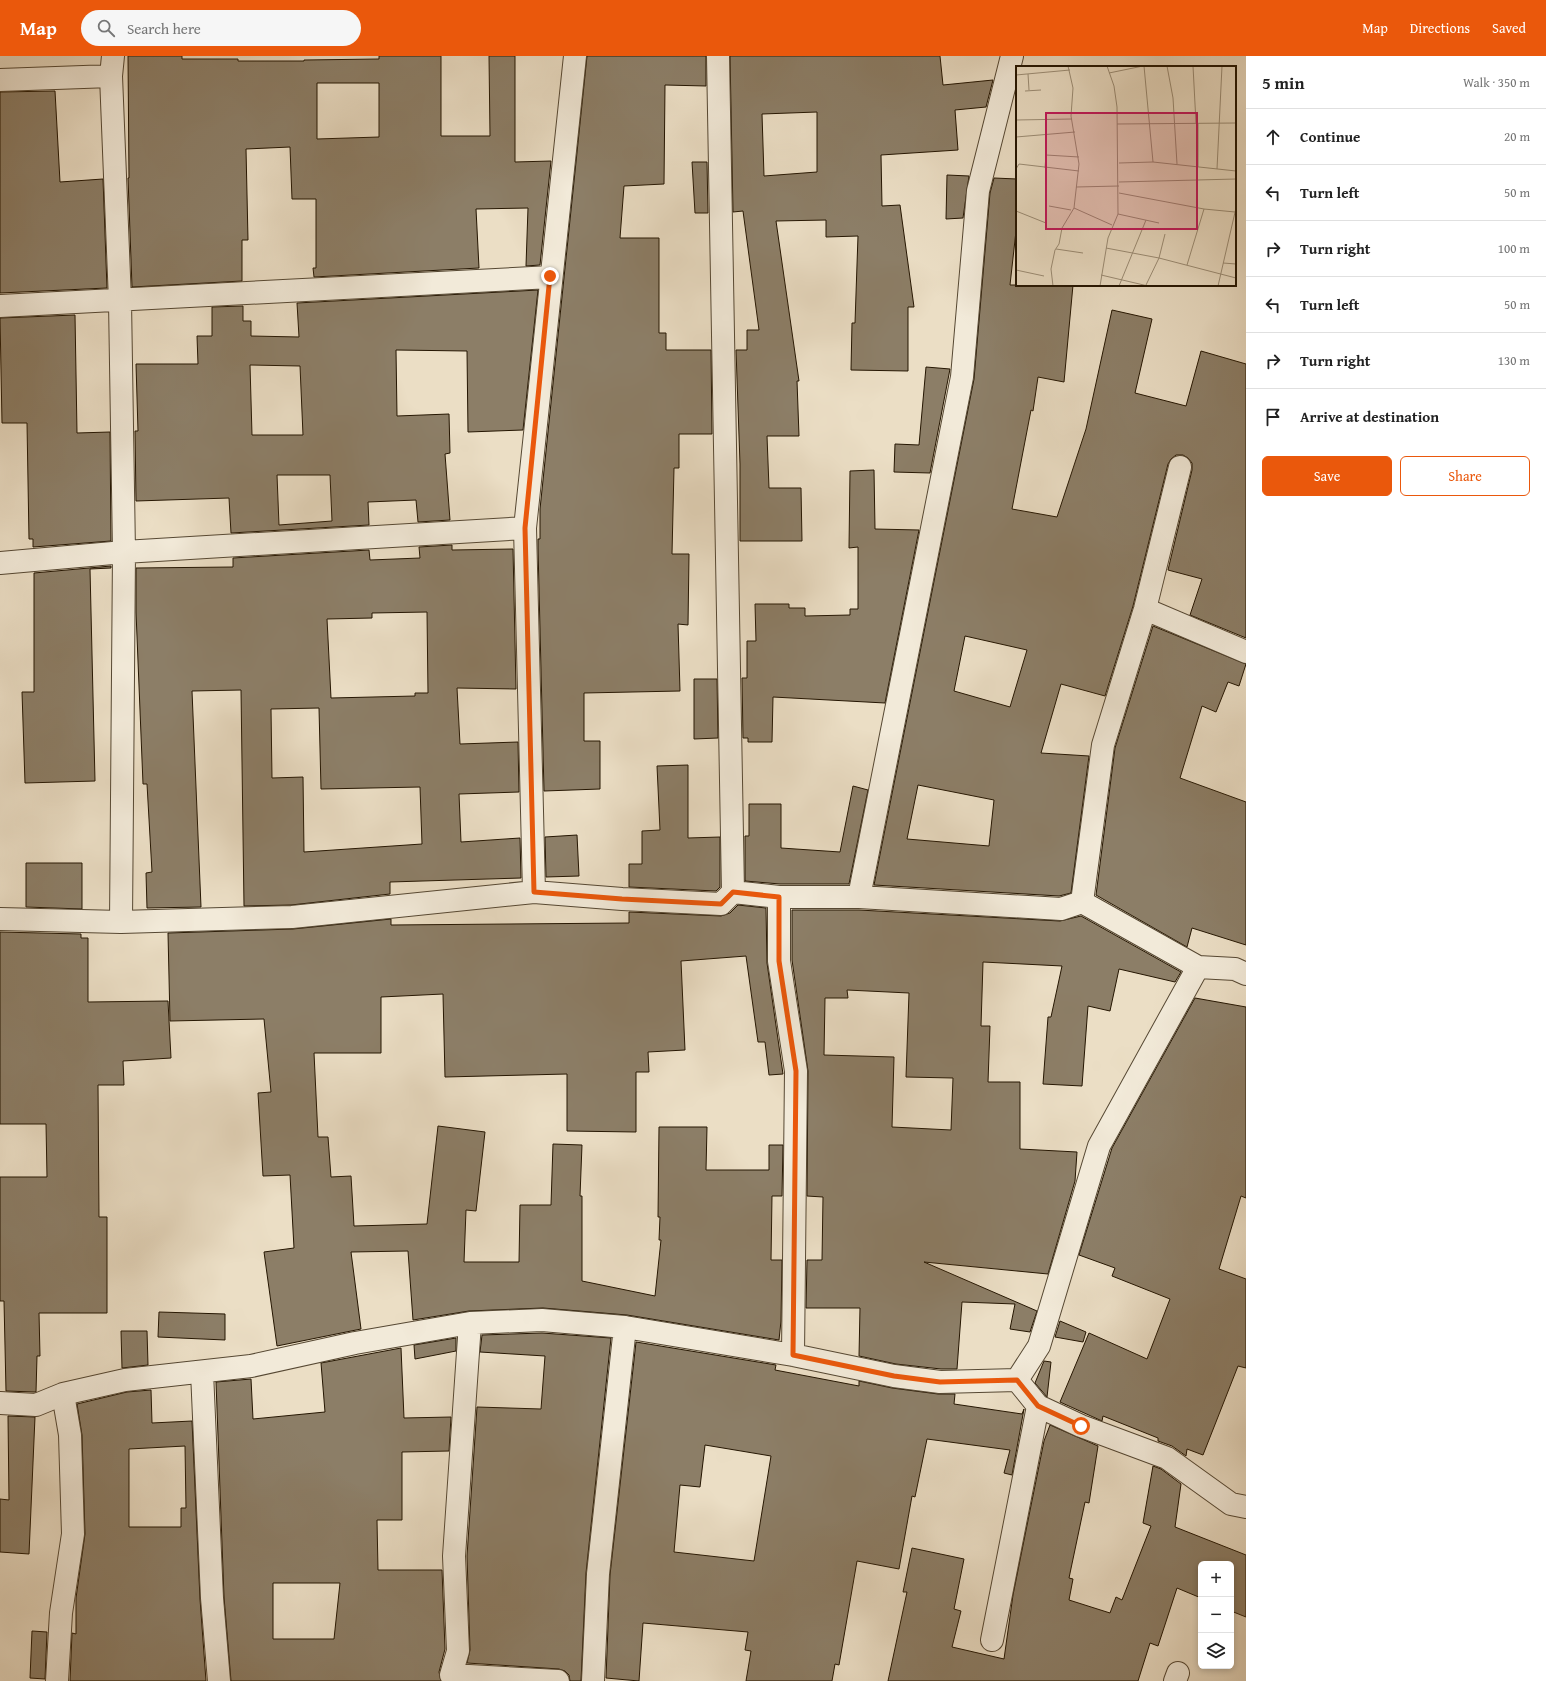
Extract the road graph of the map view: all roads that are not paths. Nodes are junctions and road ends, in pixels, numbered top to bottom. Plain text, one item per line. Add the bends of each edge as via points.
1 (575, 56) edge
2 (718, 56) edge
3 (1012, 56) edge
4 (112, 66) edge
5 (0, 80) edge
6 (550, 276) junction
7 (120, 301) junction
8 (0, 306) edge
9 (1180, 467) dead end
10 (525, 528) junction
11 (124, 552) junction
12 (0, 563) edge
13 (1145, 609) junction
14 (1246, 652) edge
15 (534, 892) junction
16 (733, 892) junction
17 (779, 897) junction
18 (859, 897) junction
19 (1082, 902) junction
20 (0, 919) edge
21 (121, 922) junction
22 (1198, 967) junction
23 (1246, 974) edge
24 (470, 1323) junction
25 (625, 1327) junction
26 (793, 1355) junction
27 (202, 1372) junction
28 (1017, 1380) junction
29 (63, 1394) junction
30 (0, 1403) edge
31 (1038, 1406) junction
32 (1246, 1507) edge
33 (992, 1640) dead end
34 (57, 1681) edge
35 (219, 1681) edge
36 (558, 1681) edge
37 (593, 1681) edge

1 - 6 street
2 - 16 street
3 - 18 street via 978,191 962,377
4 - 5 street
4 - 7 street
6 - 7 street
6 - 10 street
7 - 8 street
7 - 11 street
9 - 13 street
10 - 11 street
10 - 15 street
11 - 12 street
11 - 21 street
13 - 14 street
13 - 19 street via 1103,745
15 - 16 street via 721,904
15 - 21 street via 292,917
16 - 17 street
17 - 18 street
17 - 26 street via 779,961 796,1071
18 - 19 street via 1061,909
19 - 22 street
20 - 21 street
22 - 23 street via 1235,969
22 - 28 street via 1099,1146 1039,1346
24 - 25 street via 542,1320
24 - 27 street via 355,1343 251,1366
24 - 36 street via 454,1556 458,1651 451,1676
25 - 26 street
25 - 37 street via 598,1574
26 - 28 street via 894,1376 940,1382
27 - 29 street via 125,1380
27 - 35 street via 212,1598
28 - 31 street
29 - 30 street via 36,1405
29 - 34 street via 70,1435 73,1534 61,1613
31 - 32 street via 1081,1426 1167,1458 1231,1504
31 - 33 street

